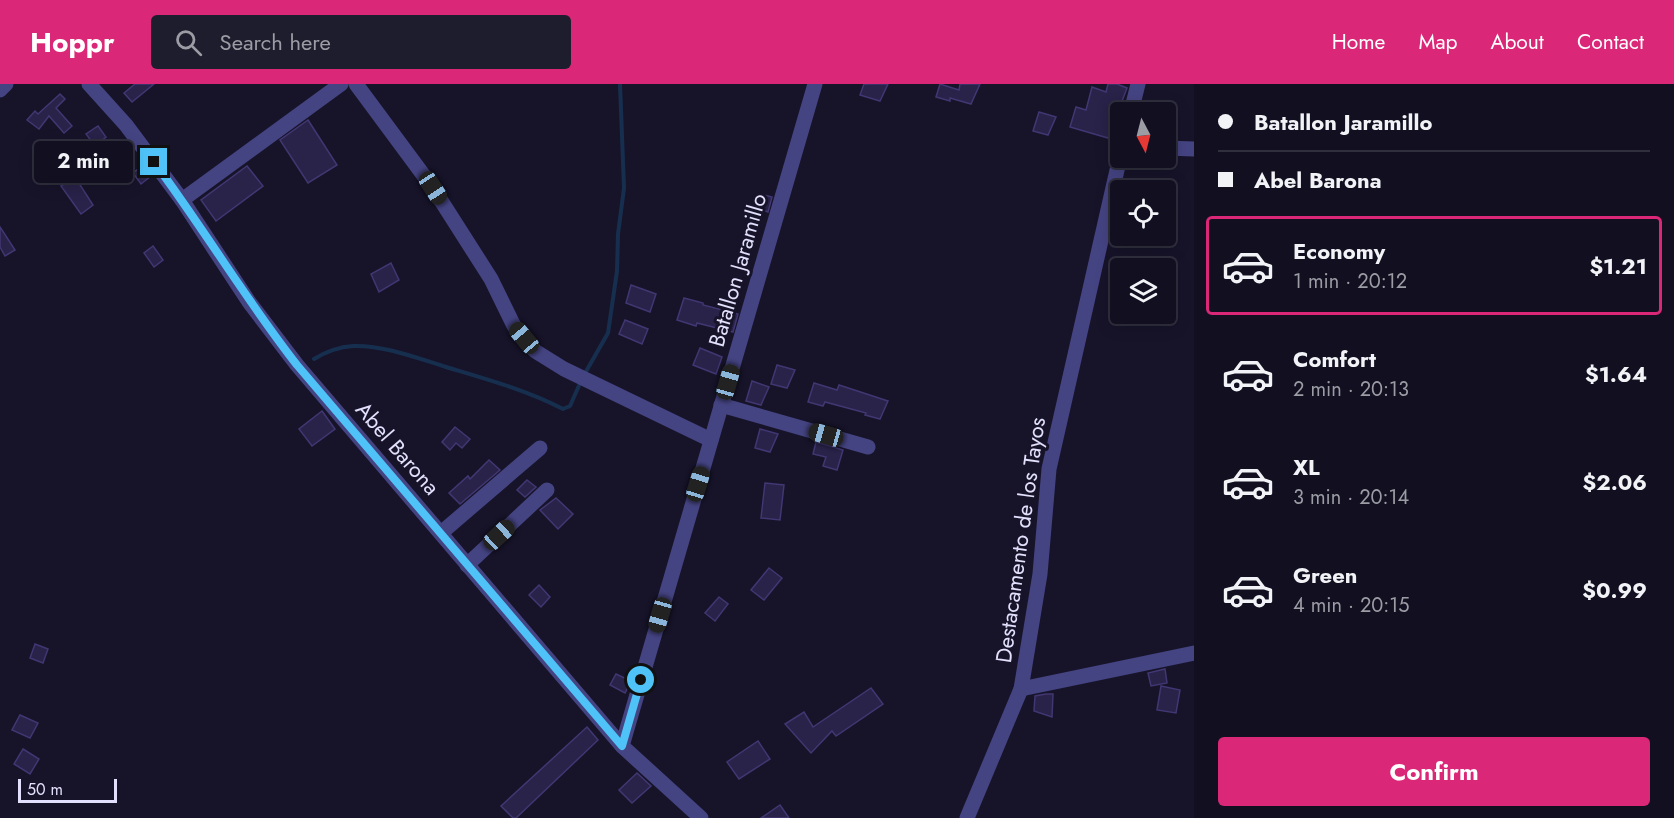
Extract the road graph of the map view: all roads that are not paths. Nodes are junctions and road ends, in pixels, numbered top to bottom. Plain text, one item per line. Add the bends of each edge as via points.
1 (6, 84) edge
2 (89, 84) edge
3 (341, 84) edge
4 (356, 84) edge
5 (815, 84) edge
6 (1138, 84) edge
7 (0, 90) edge
8 (1134, 102) edge
9 (1176, 148) edge
10 (1194, 149) edge
11 (1117, 168) edge
12 (182, 200) junction
13 (721, 405) junction
14 (711, 440) junction
15 (868, 447) dead end
16 (540, 448) dead end
17 (547, 490) dead end
18 (441, 532) junction
19 (467, 565) junction
20 (1194, 653) edge
21 (1021, 689) junction
22 (622, 746) junction
23 (701, 818) edge
24 (967, 818) edge

1 - 7 street
2 - 12 street, Abel Barona via 126,125
3 - 12 street
4 - 14 street via 433,188 491,279 514,326 535,351
5 - 13 street, Batallon Jaramillo
6 - 8 street
9 - 10 street
11 - 21 street, Destacamento de los Tayos via 1049,468 1040,574
12 - 18 street, Abel Barona via 290,357
13 - 14 street, Batallon Jaramillo
13 - 15 street
14 - 22 street, Batallon Jaramillo
16 - 18 street
17 - 19 street
18 - 19 street, Abel Barona
19 - 22 street, Abel Barona
20 - 21 street
21 - 24 street, Destacamento de los Tayos
22 - 23 street, Abel Barona

